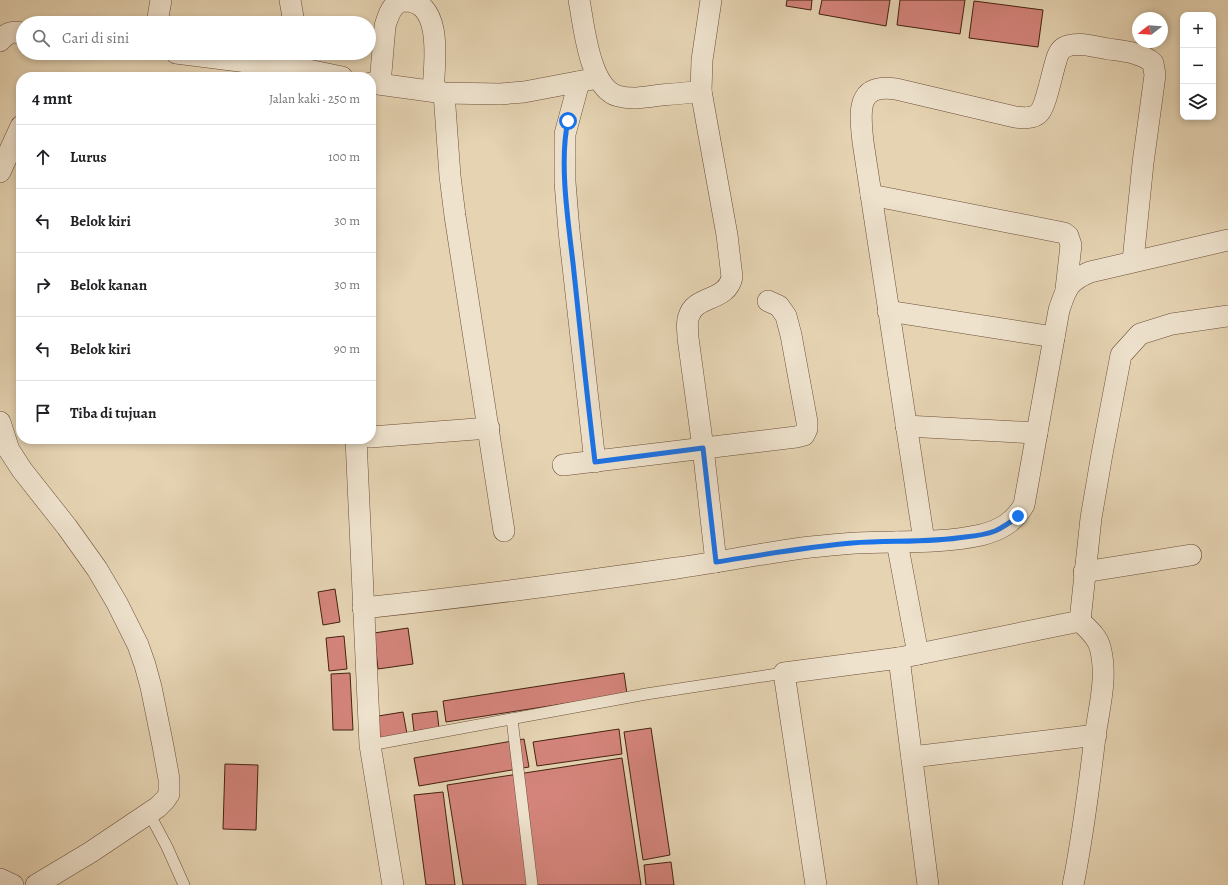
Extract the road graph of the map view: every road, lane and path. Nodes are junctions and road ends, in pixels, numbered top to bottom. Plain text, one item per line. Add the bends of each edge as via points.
1 (161, 0) edge
2 (290, 0) edge
3 (579, 0) edge
4 (711, 0) edge
5 (158, 16) edge
6 (293, 16) edge
7 (244, 60) edge
8 (302, 66) edge
9 (324, 72) edge
10 (589, 80) junction
11 (376, 84) edge
12 (701, 91) junction
13 (438, 92) junction
14 (16, 137) edge
15 (0, 172) edge
16 (871, 195) junction
17 (1228, 240) edge
18 (1133, 261) junction
19 (1066, 290) junction
20 (768, 301) dead end
21 (888, 311) junction
22 (1228, 316) edge
23 (1054, 337) junction
24 (0, 422) edge
25 (906, 426) junction
26 (489, 428) junction
27 (1037, 432) junction
28 (376, 437) edge
29 (356, 444) edge
30 (703, 448) junction
31 (595, 462) junction
32 (563, 465) dead end
33 (504, 531) dead end
34 (924, 541) junction
35 (897, 542) junction
36 (1191, 554) dead end
37 (716, 562) junction
38 (1084, 572) junction
39 (363, 608) junction
40 (1080, 621) junction
41 (908, 656) junction
42 (784, 673) junction
43 (512, 719) junction
44 (1096, 735) junction
45 (370, 745) junction
46 (912, 757) junction
47 (150, 814) junction
48 (0, 879) edge
49 (13, 885) edge
50 (36, 885) edge
51 (184, 885) edge
52 (393, 885) edge
53 (532, 885) edge
54 (816, 885) edge
55 (928, 885) edge
56 (1073, 885) edge

1 - 5 street
2 - 6 street
3 - 10 street via 590,59
4 - 12 street via 702,60
7 - 8 street
8 - 9 street
10 - 12 street via 617,96 626,97 640,98
10 - 13 street via 500,94
10 - 31 street via 565,134 565,182
11 - 13 street
11 - 13 street via 388,17 397,3 411,1 422,4 432,20
12 - 30 street via 732,277 725,290 694,306 688,317 688,338
13 - 26 street
14 - 15 street
16 - 18 street via 860,116 863,101 873,91 896,89 1015,117 1033,117 1039,113 1046,101 1057,57 1064,47 1083,45 1130,52 1148,58 1153,63 1155,74
16 - 19 street via 1064,233 1071,245
16 - 21 street
17 - 18 street
18 - 19 street via 1078,277
19 - 23 street
20 - 30 street via 779,306 786,316 807,429 804,435 796,437
21 - 23 street
21 - 25 street
22 - 38 street via 1172,324 1140,334 1122,355 1100,462
23 - 27 street
24 - 47 street via 10,450 22,470 67,527 111,590 145,664 164,746 170,789 165,800
25 - 27 street
25 - 34 street
26 - 28 street
26 - 33 street
27 - 34 street via 1024,505 1018,516 996,531 982,535
29 - 39 street
30 - 31 street
30 - 37 street
31 - 32 street
34 - 35 street
35 - 37 street via 814,547
35 - 41 street
36 - 38 street
37 - 39 street via 509,592
38 - 40 street
39 - 45 street
40 - 41 street
40 - 44 street via 1096,637 1103,661 1102,697
41 - 42 street
41 - 46 street
42 - 43 lane via 646,694
42 - 54 street
43 - 45 lane
43 - 53 lane
44 - 46 street
44 - 56 street via 1082,842
45 - 52 street
46 - 55 street
47 - 50 street
47 - 51 lane
48 - 49 street

